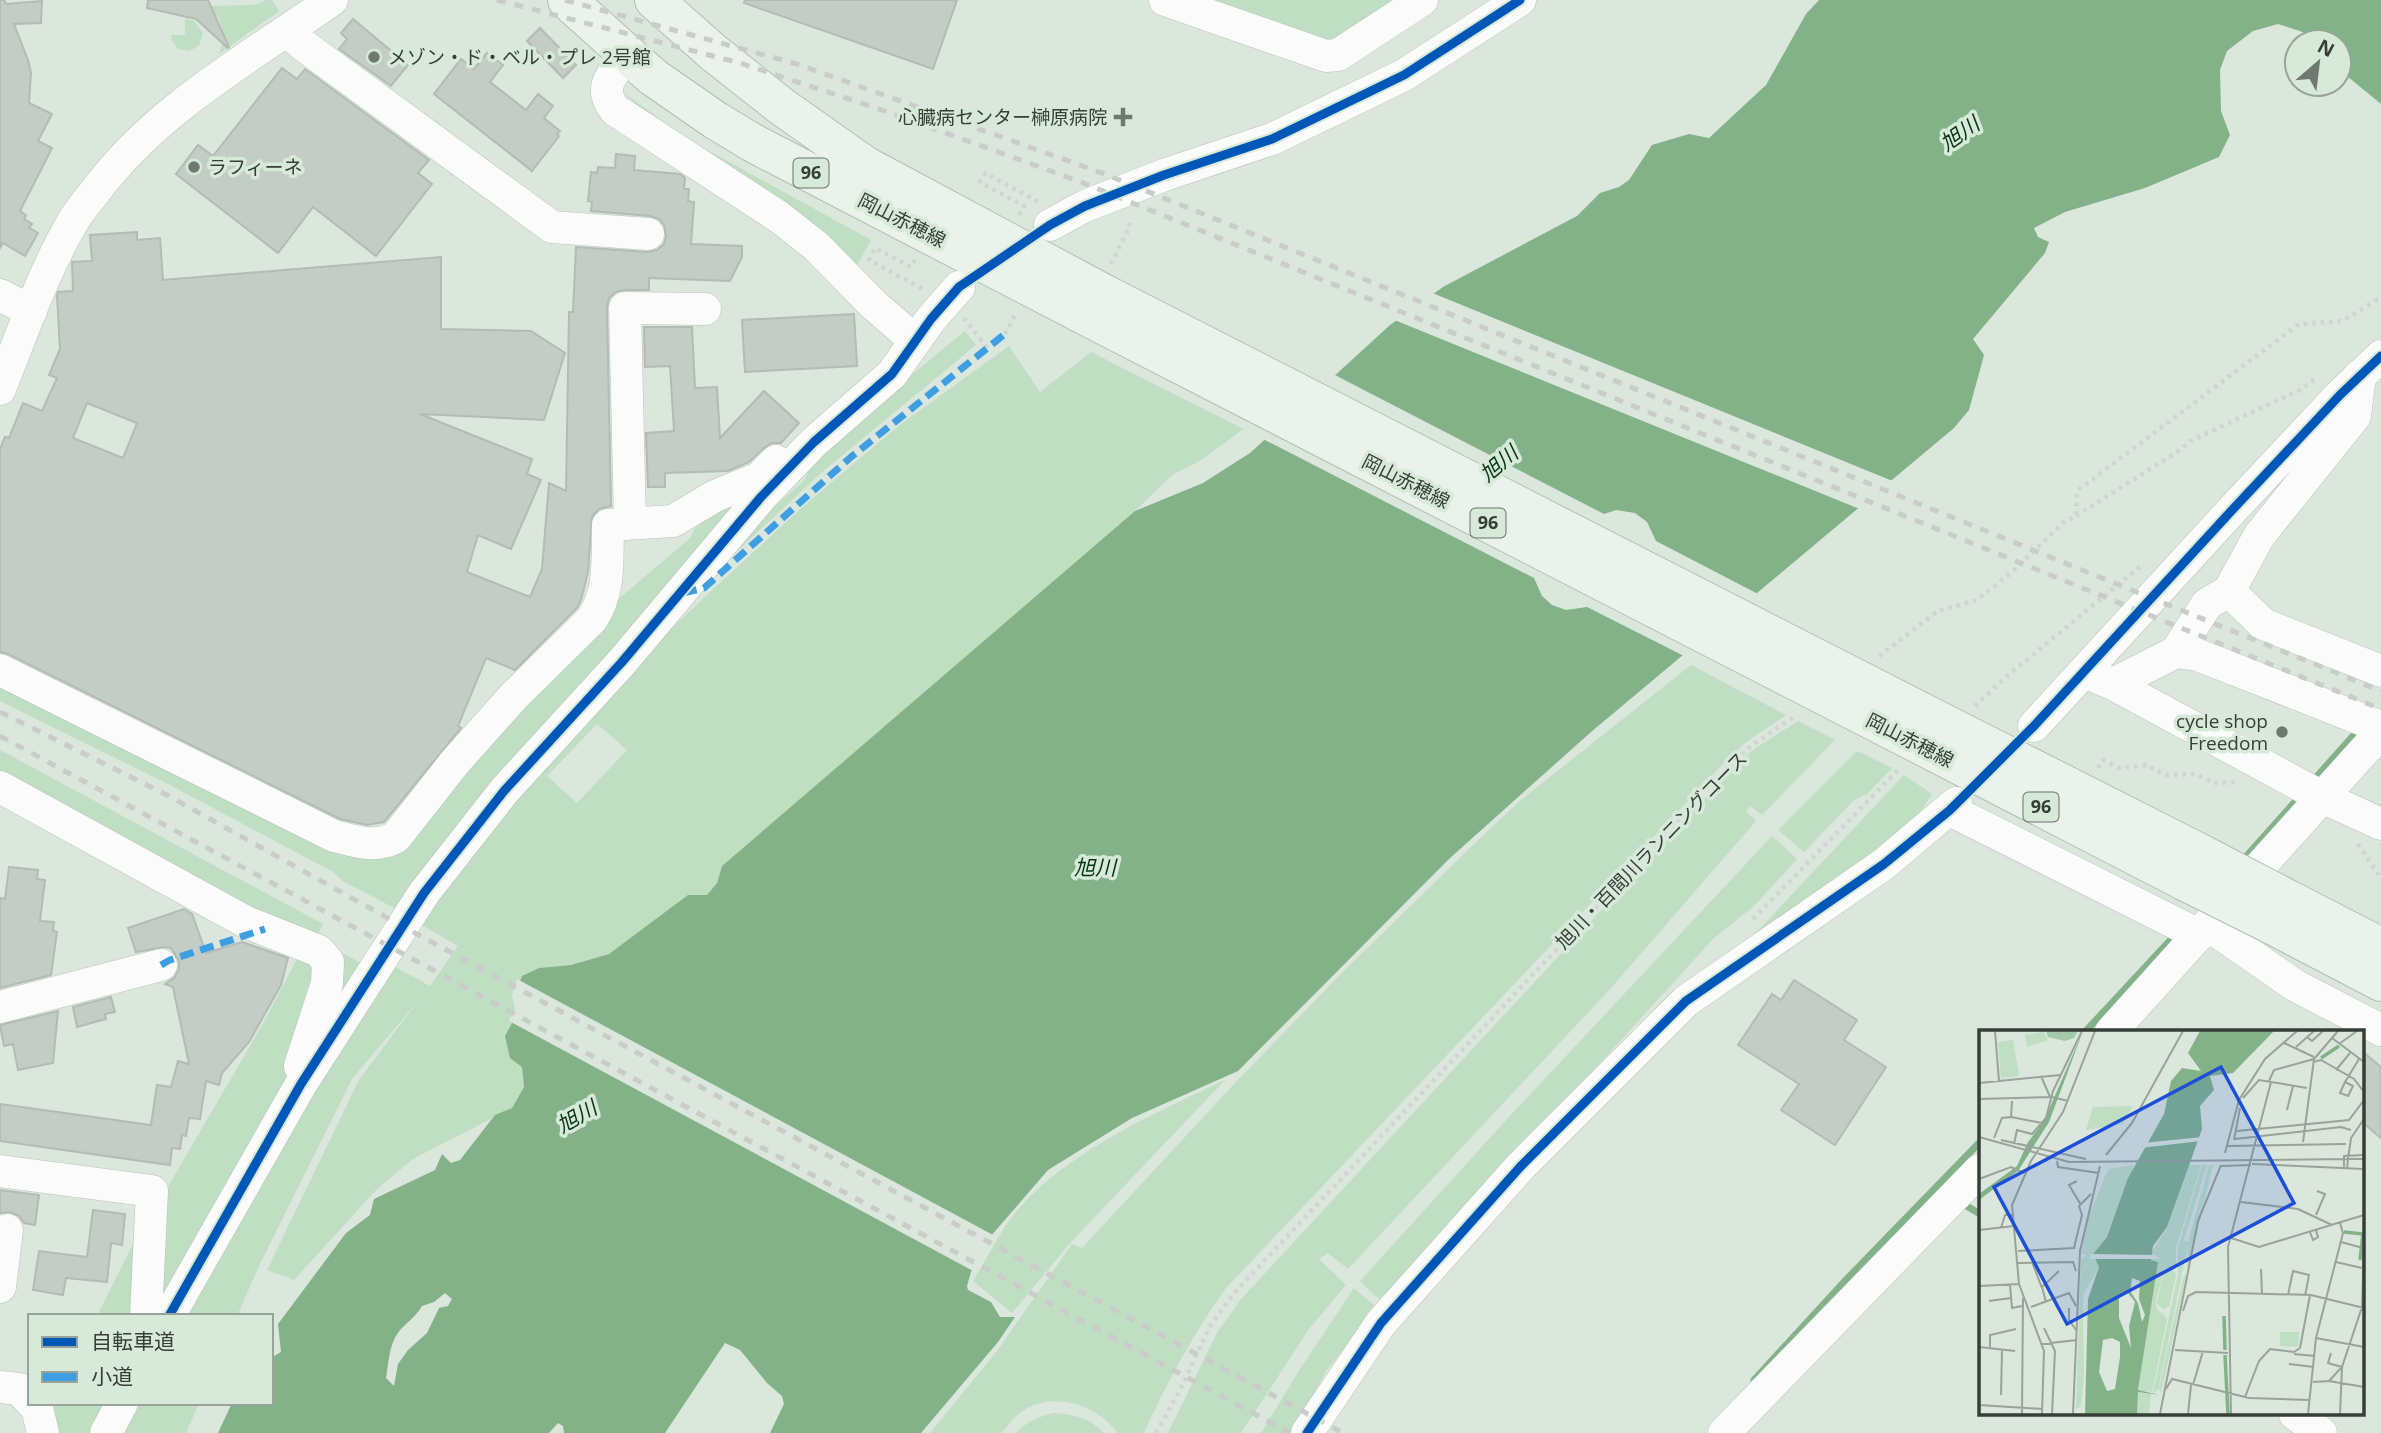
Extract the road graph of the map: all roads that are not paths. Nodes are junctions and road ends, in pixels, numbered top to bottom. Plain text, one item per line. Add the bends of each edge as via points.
1 (568, 0) edge
2 (654, 0) edge
3 (1165, 0) edge
4 (1422, 0) edge
5 (1520, 0) edge
6 (305, 12) edge
7 (627, 56) junction
8 (1050, 225) dead end
9 (648, 234) dead end
10 (1098, 289) junction
11 (0, 295) edge
12 (954, 297) road end
13 (705, 309) dead end
14 (31, 312) junction
15 (917, 338) junction
16 (2360, 375) edge
17 (0, 389) edge
18 (820, 436) junction
19 (630, 523) junction
20 (2229, 591) junction
21 (2176, 652) junction
22 (0, 670) edge
23 (2381, 671) edge
24 (2083, 673) junction
25 (2113, 684) junction
26 (2372, 725) edge
27 (2034, 726) dead end
28 (0, 787) edge
29 (2311, 791) junction
30 (2369, 834) edge
31 (2279, 911) junction
32 (2193, 929) junction
33 (2381, 947) edge
34 (162, 965) dead end
35 (2381, 982) edge
36 (0, 1007) edge
37 (2113, 1030) edge
38 (2381, 1030) edge
39 (294, 1097) junction
40 (0, 1171) edge
41 (1973, 1188) edge
42 (7, 1230) dead end
43 (0, 1287) edge
44 (146, 1314) edge
45 (170, 1314) edge
46 (0, 1387) edge
47 (28, 1400) edge
48 (121, 1405) edge
49 (2298, 1416) edge
50 (106, 1433) edge
51 (1307, 1433) edge
52 (1724, 1433) edge
53 (2320, 1433) edge

1 - 7 main road, 岡山赤穂線 / 96
2 - 10 main road, 岡山赤穂線 / 96 via 713,53 866,166
3 - 4 street via 1332,56
5 - 8 street via 1404,75 1272,139 1119,192
6 - 9 street via 303,45 552,227
6 - 14 street via 181,104 127,153 72,222
7 - 10 main road, 岡山赤穂線 / 96 via 753,143
7 - 15 street via 606,86 607,99 615,110 779,217
10 - 31 main road, 岡山赤穂線 / 96, bridge via 1908,735
11 - 14 street
12 - 15 street
13 - 19 street via 625,308
14 - 17 street
15 - 18 street via 892,374
16 - 20 street via 2355,416 2259,536
16 - 24 street
18 - 19 street via 806,428 760,478 715,496 673,521
18 - 39 street via 761,496 622,662 503,791 424,893
19 - 22 street via 608,525 607,587 592,619 514,696 396,837 385,844 334,836
20 - 21 street via 2207,604
20 - 23 street via 2263,624
21 - 25 street
21 - 26 street via 2198,655
24 - 25 street
24 - 27 street
25 - 29 street
26 - 29 street
28 - 39 street via 246,922 325,956 327,983
29 - 30 street
29 - 32 street
31 - 33 main road, 岡山赤穂線 / 96
31 - 35 main road, 岡山赤穂線 / 96
32 - 37 street
32 - 38 street
32 - 51 street via 1953,806 1884,864 1686,1001 1521,1166 1381,1323
34 - 36 street
39 - 45 street
40 - 44 street via 152,1191
41 - 52 street
42 - 43 street
46 - 47 street via 19,1389
48 - 50 street
49 - 53 street

